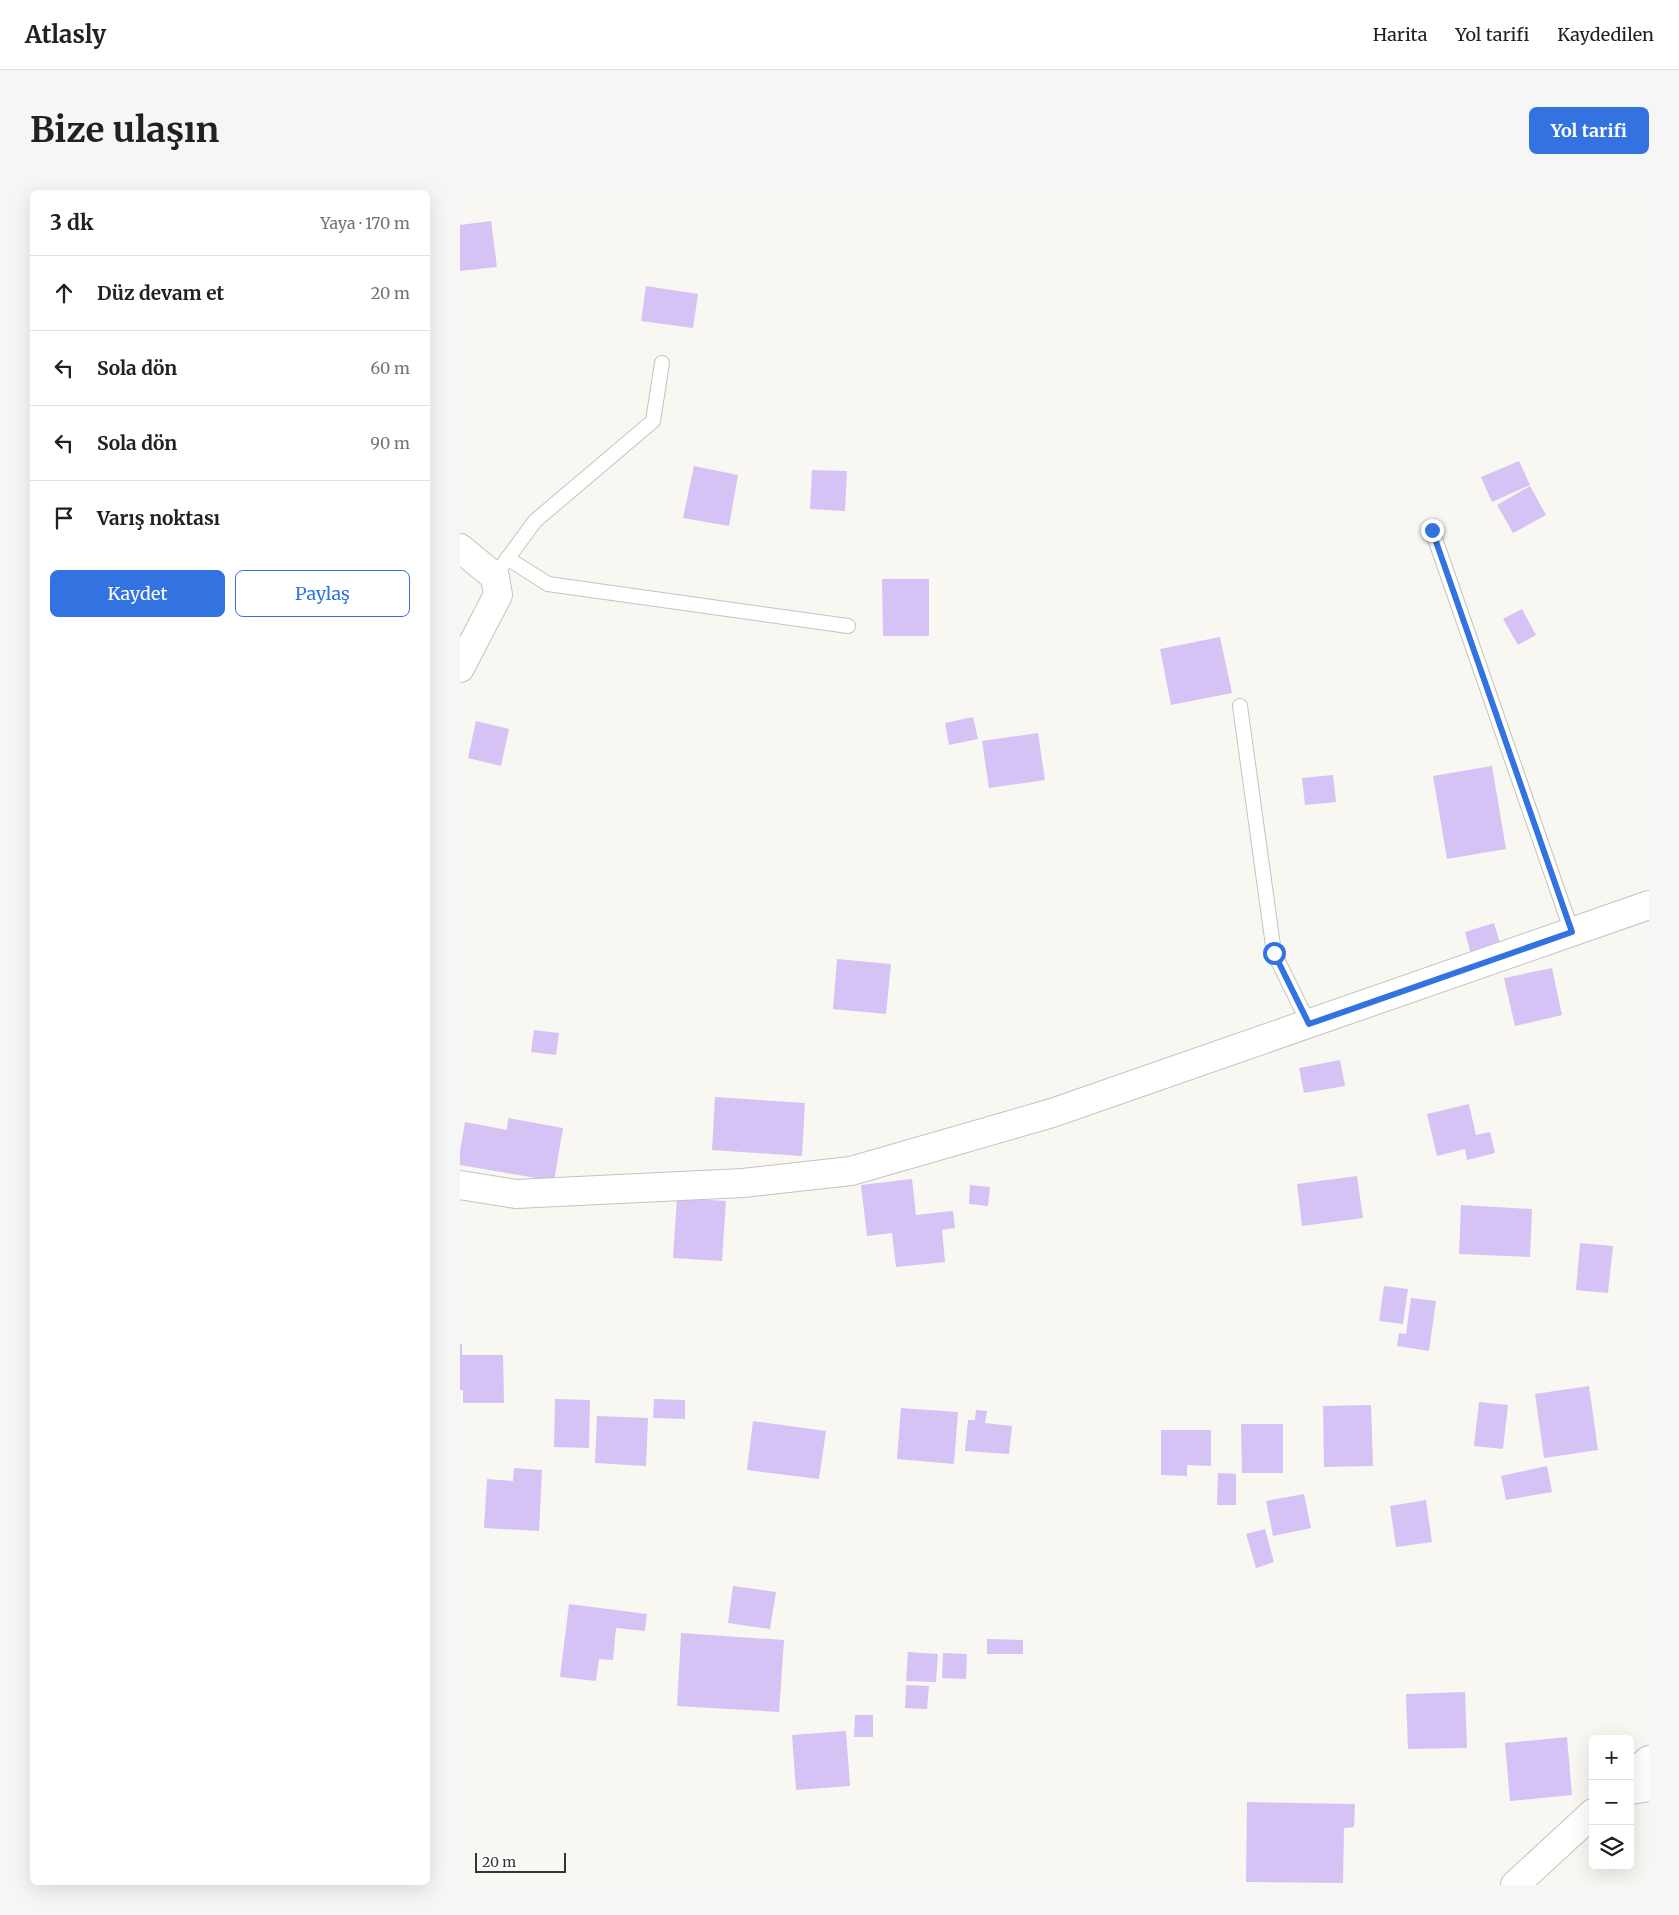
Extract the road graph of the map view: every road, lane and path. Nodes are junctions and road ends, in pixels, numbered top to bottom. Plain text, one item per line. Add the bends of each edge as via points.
1 (662, 364) dead end
2 (1432, 530) dead end
3 (460, 548) edge
4 (501, 568) junction
5 (848, 626) dead end
6 (460, 668) edge
7 (1240, 706) dead end
8 (1649, 905) edge
9 (1572, 932) junction
10 (1309, 1024) junction
11 (460, 1185) edge
12 (1649, 1760) edge
13 (1634, 1773) edge
14 (1649, 1787) edge
15 (1634, 1789) edge
16 (1589, 1817) edge
17 (1515, 1885) edge

1 - 4 lane via 653,422 535,522
2 - 9 lane
3 - 4 street
4 - 5 lane via 548,584
4 - 6 street via 498,595
7 - 10 lane via 1274,953
8 - 9 street
9 - 10 street
10 - 11 street via 1052,1113 851,1171 743,1183 516,1194
12 - 13 street
14 - 15 street
16 - 17 street

